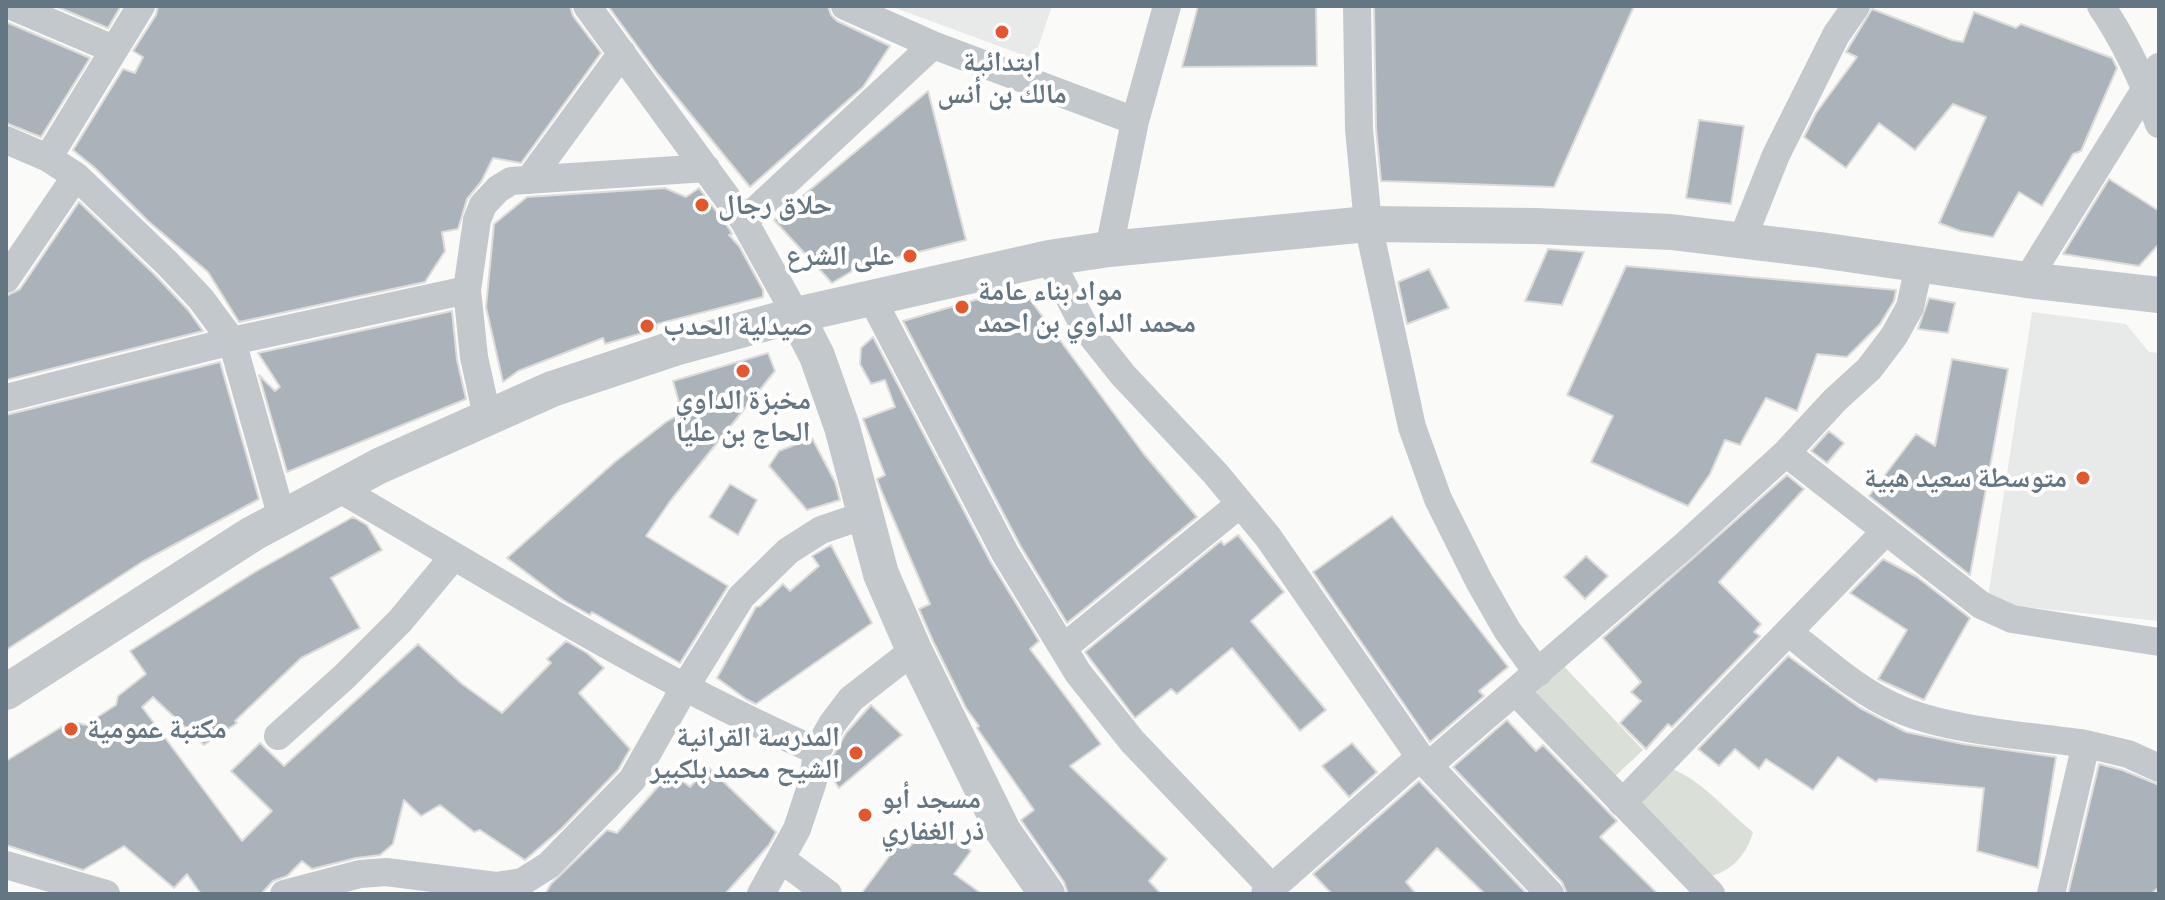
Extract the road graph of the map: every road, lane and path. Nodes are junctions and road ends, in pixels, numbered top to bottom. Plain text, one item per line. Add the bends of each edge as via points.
1 (12, 6) edge
2 (141, 6) edge
3 (587, 6) edge
4 (845, 6) edge
5 (1167, 6) edge
6 (1357, 6) edge
7 (1856, 6) edge
8 (2101, 6) edge
9 (933, 45) junction
10 (113, 49) junction
11 (622, 53) junction
12 (2152, 77) edge
13 (1135, 121) junction
14 (2159, 124) edge
15 (6, 140) edge
16 (48, 158) junction
17 (706, 168) junction
18 (76, 176) junction
19 (529, 180) junction
20 (744, 221) junction
21 (1368, 224) junction
22 (1742, 240) junction
23 (1109, 249) junction
24 (1049, 258) junction
25 (1919, 266) junction
26 (6, 279) edge
27 (2027, 280) junction
28 (467, 290) junction
29 (2159, 295) edge
30 (871, 297) junction
31 (796, 315) junction
32 (232, 341) junction
33 (6, 398) edge
34 (487, 416) junction
35 (1786, 453) junction
36 (338, 488) junction
37 (1240, 504) junction
38 (865, 515) junction
39 (282, 518) junction
40 (1886, 531) junction
41 (454, 556) junction
42 (1788, 632) junction
43 (2159, 642) edge
44 (1063, 648) junction
45 (914, 650) junction
46 (1538, 673) junction
47 (685, 687) junction
48 (6, 692) edge
49 (1516, 692) junction
50 (278, 736) dead end
51 (2086, 744) junction
52 (817, 751) junction
53 (1424, 761) junction
54 (2159, 768) edge
55 (1622, 803) junction
56 (781, 859) junction
57 (6, 865) edge
58 (1269, 891) edge
59 (106, 894) edge
60 (284, 894) edge
61 (761, 894) edge
62 (828, 894) edge
63 (1047, 894) edge
64 (1550, 894) edge
65 (1711, 894) edge
66 (2051, 894) edge

1 - 10 street
2 - 10 street
3 - 11 street
4 - 9 street
5 - 13 street
6 - 21 street via 1359,129
7 - 22 street via 1776,155
8 - 12 street
9 - 13 street
9 - 20 street
10 - 16 street
11 - 17 street
11 - 19 street
12 - 14 street
12 - 27 street
13 - 23 street
15 - 16 street
16 - 18 street
17 - 19 street
17 - 20 street
18 - 26 street
18 - 32 street via 167,263
19 - 28 street via 511,181 483,205
20 - 31 street
21 - 22 street via 1536,226
21 - 23 street
21 - 46 street via 1412,427 1438,499 1507,630
22 - 25 street
23 - 24 street
24 - 30 street
24 - 37 street via 1084,326
25 - 27 street
25 - 35 street via 1910,307 1894,336 1869,369
27 - 29 street
28 - 32 street
28 - 34 street
30 - 31 street
30 - 44 street via 1005,553
31 - 34 street via 675,348
31 - 38 street via 842,427
32 - 33 street
32 - 39 street
34 - 36 street
35 - 40 street
35 - 46 street
36 - 39 street
36 - 41 street
37 - 44 street
37 - 53 street
38 - 45 street via 881,574
38 - 47 street via 821,530 788,551 741,597
39 - 48 street
40 - 42 street
40 - 43 street via 1995,613
41 - 47 street
41 - 50 street via 400,621
42 - 51 street via 1855,684 1899,710 1953,724
42 - 55 street
44 - 58 street via 1132,741
45 - 52 street via 851,699
45 - 63 street via 1003,831
46 - 49 street
47 - 52 street
47 - 60 street via 632,780 549,865 522,882 496,886 386,872
49 - 53 street
49 - 55 street
51 - 54 street
51 - 66 street
52 - 56 street via 813,781
53 - 58 street
53 - 64 street
55 - 65 street
56 - 61 street
56 - 62 street
57 - 59 street

